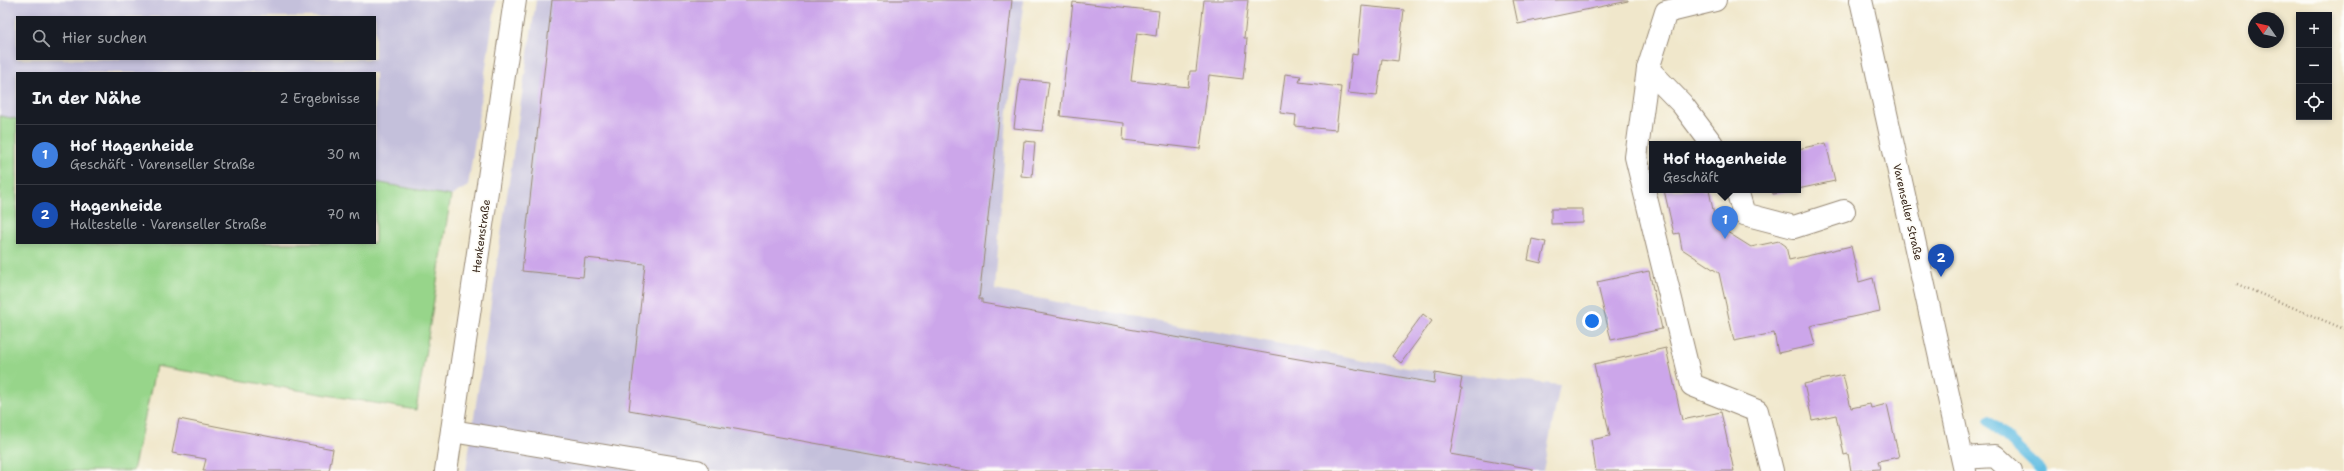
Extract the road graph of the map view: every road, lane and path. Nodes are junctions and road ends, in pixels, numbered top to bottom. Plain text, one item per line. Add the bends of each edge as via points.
1 (515, 0) edge
2 (1715, 0) edge
3 (1861, 0) edge
4 (1648, 69) junction
5 (1710, 141) edge
6 (1738, 193) edge
7 (1844, 211) dead end
8 (2237, 284) dead end
9 (2344, 329) edge
10 (452, 431) junction
11 (1964, 465) edge
12 (446, 471) edge
13 (697, 471) edge
14 (1772, 471) edge
15 (2011, 471) edge

1 - 10 street, Henkenstraße
2 - 4 street via 1666,12
3 - 11 street, Varenseller Straße
4 - 5 street via 1682,104
4 - 14 street via 1636,157 1692,385 1757,411
6 - 7 street via 1744,214 1794,227
8 - 9 path
10 - 12 street, Henkenstraße
10 - 13 street
11 - 15 street via 1996,456

